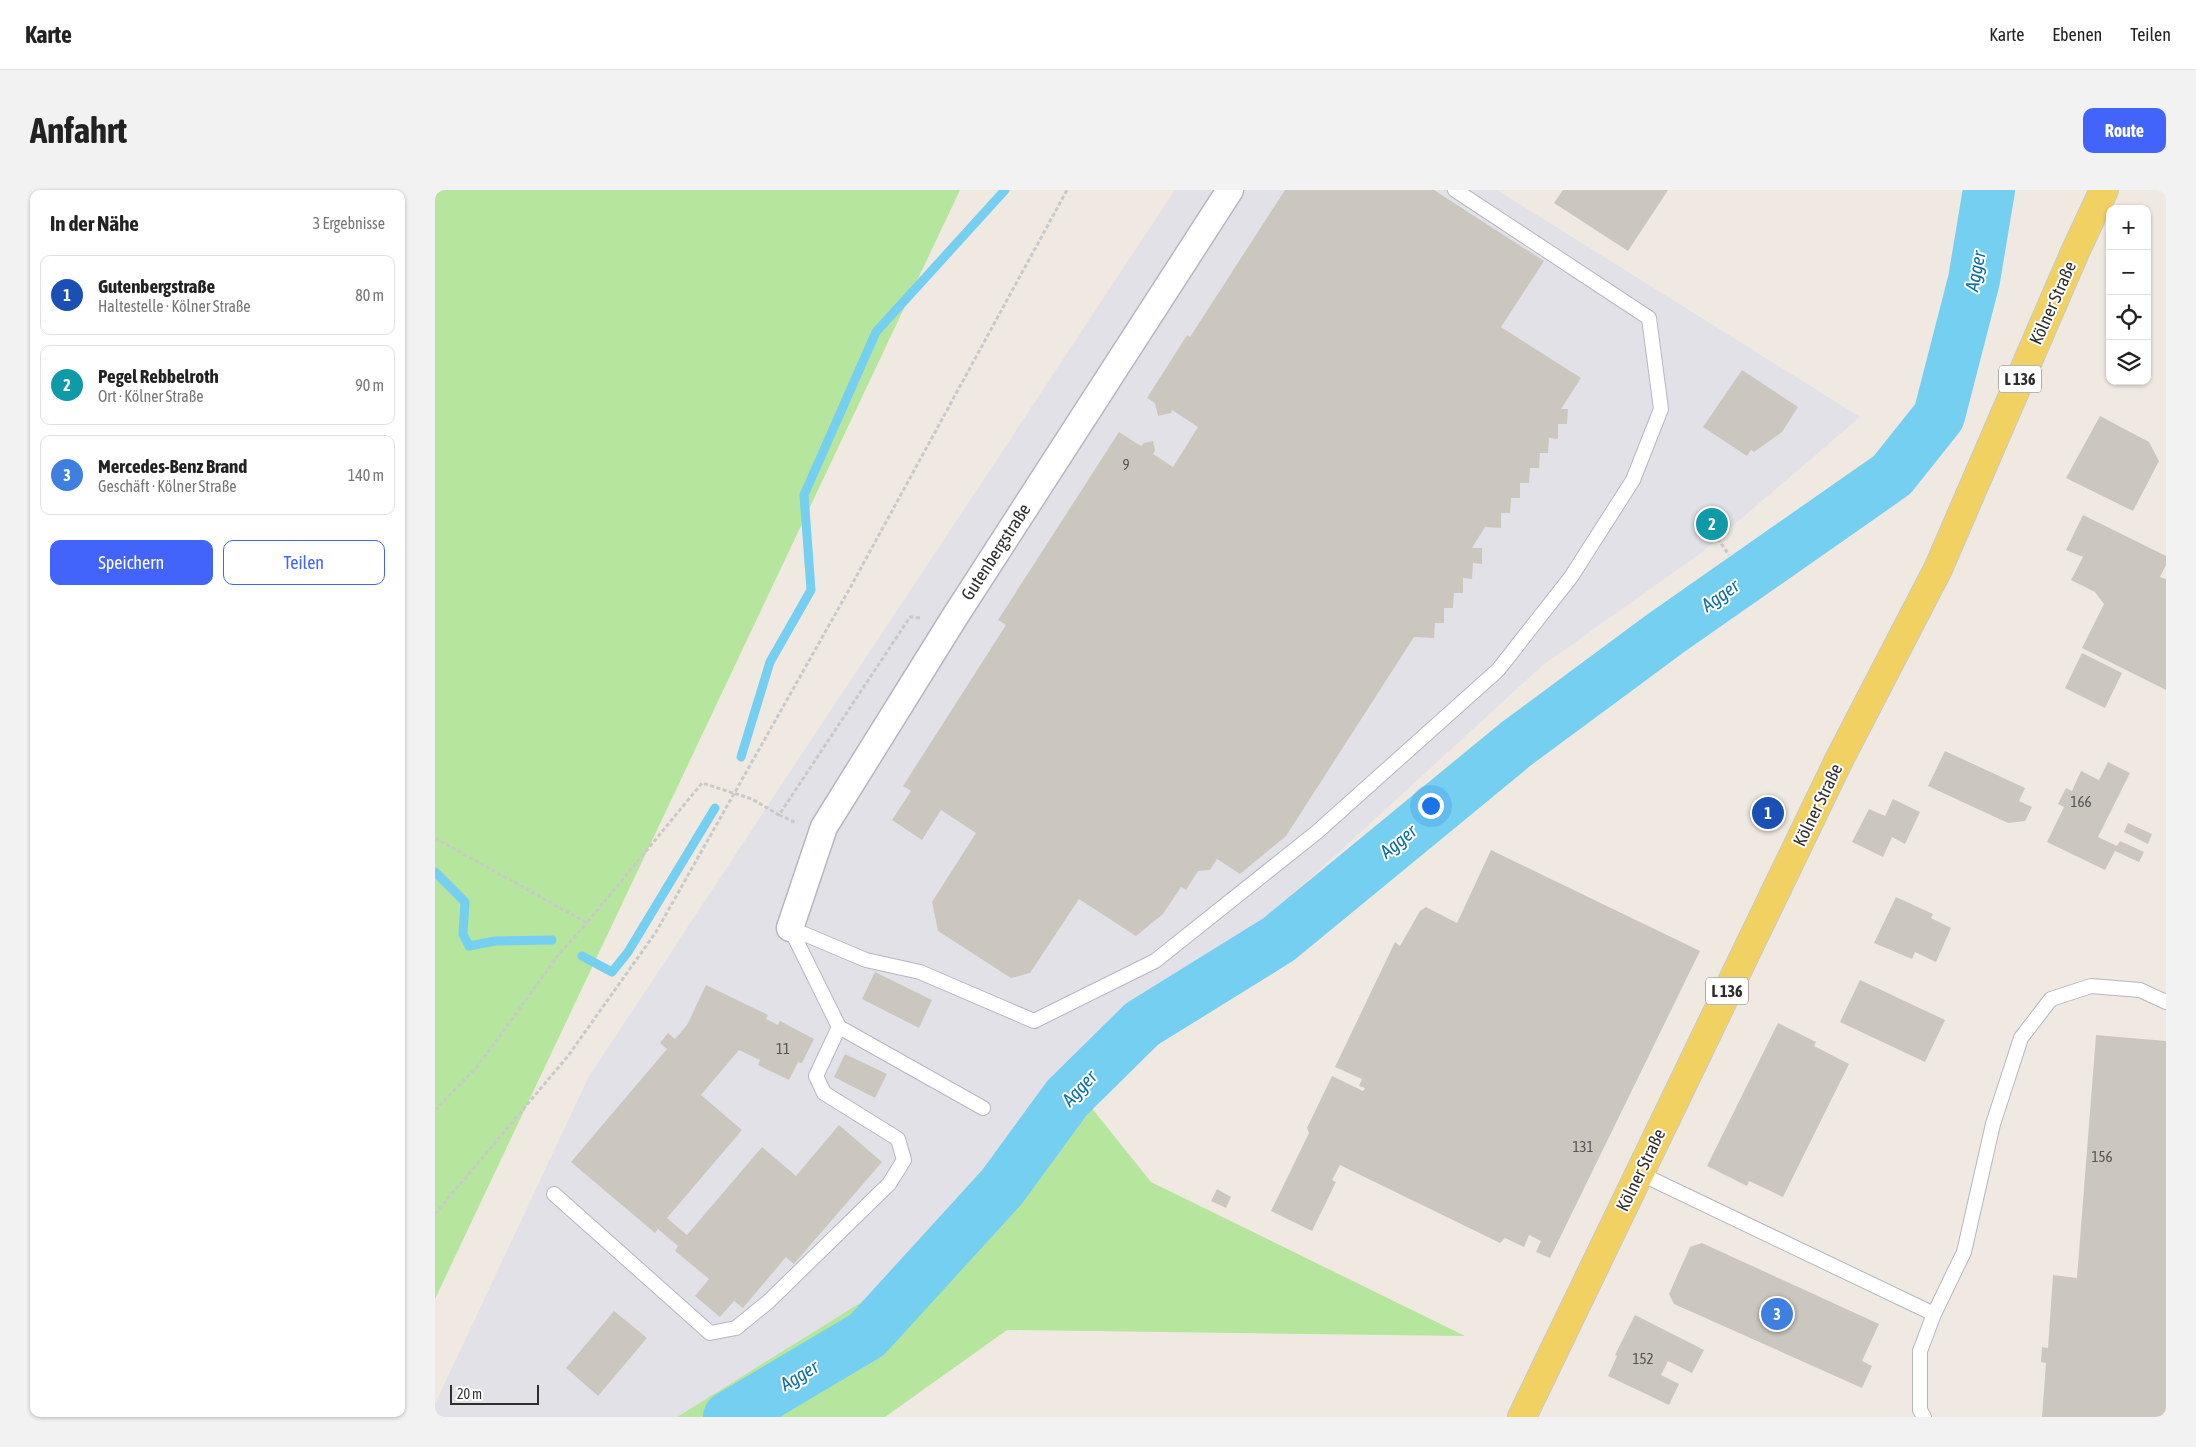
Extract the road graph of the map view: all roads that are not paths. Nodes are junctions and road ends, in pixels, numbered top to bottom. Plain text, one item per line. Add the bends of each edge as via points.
1 (1230, 190) edge
2 (1455, 190) edge
3 (2105, 190) edge
4 (790, 928) junction
5 (2166, 1002) edge
6 (839, 1027) junction
7 (983, 1108) dead end
8 (1639, 1173) junction
9 (554, 1194) dead end
10 (1933, 1314) junction
11 (1523, 1417) edge
12 (1924, 1417) edge

1 - 4 street, Gutenbergstraße via 824,826
2 - 4 lane via 1649,318 1661,409 1633,480 1571,577 1498,670 1317,832 1155,961 1034,1021 920,972 866,960
3 - 8 main road, Kölner Straße / L 136 via 1938,568 1839,760
4 - 6 lane
5 - 10 lane via 2141,990 2091,986 2051,999 2021,1038 1993,1124 1963,1252
6 - 7 lane
6 - 9 lane via 816,1076 824,1094 898,1138 904,1160 889,1184 768,1302 736,1328 710,1333
8 - 10 lane
8 - 11 main road, Kölner Straße / L 136
10 - 12 lane via 1920,1351 1920,1410

